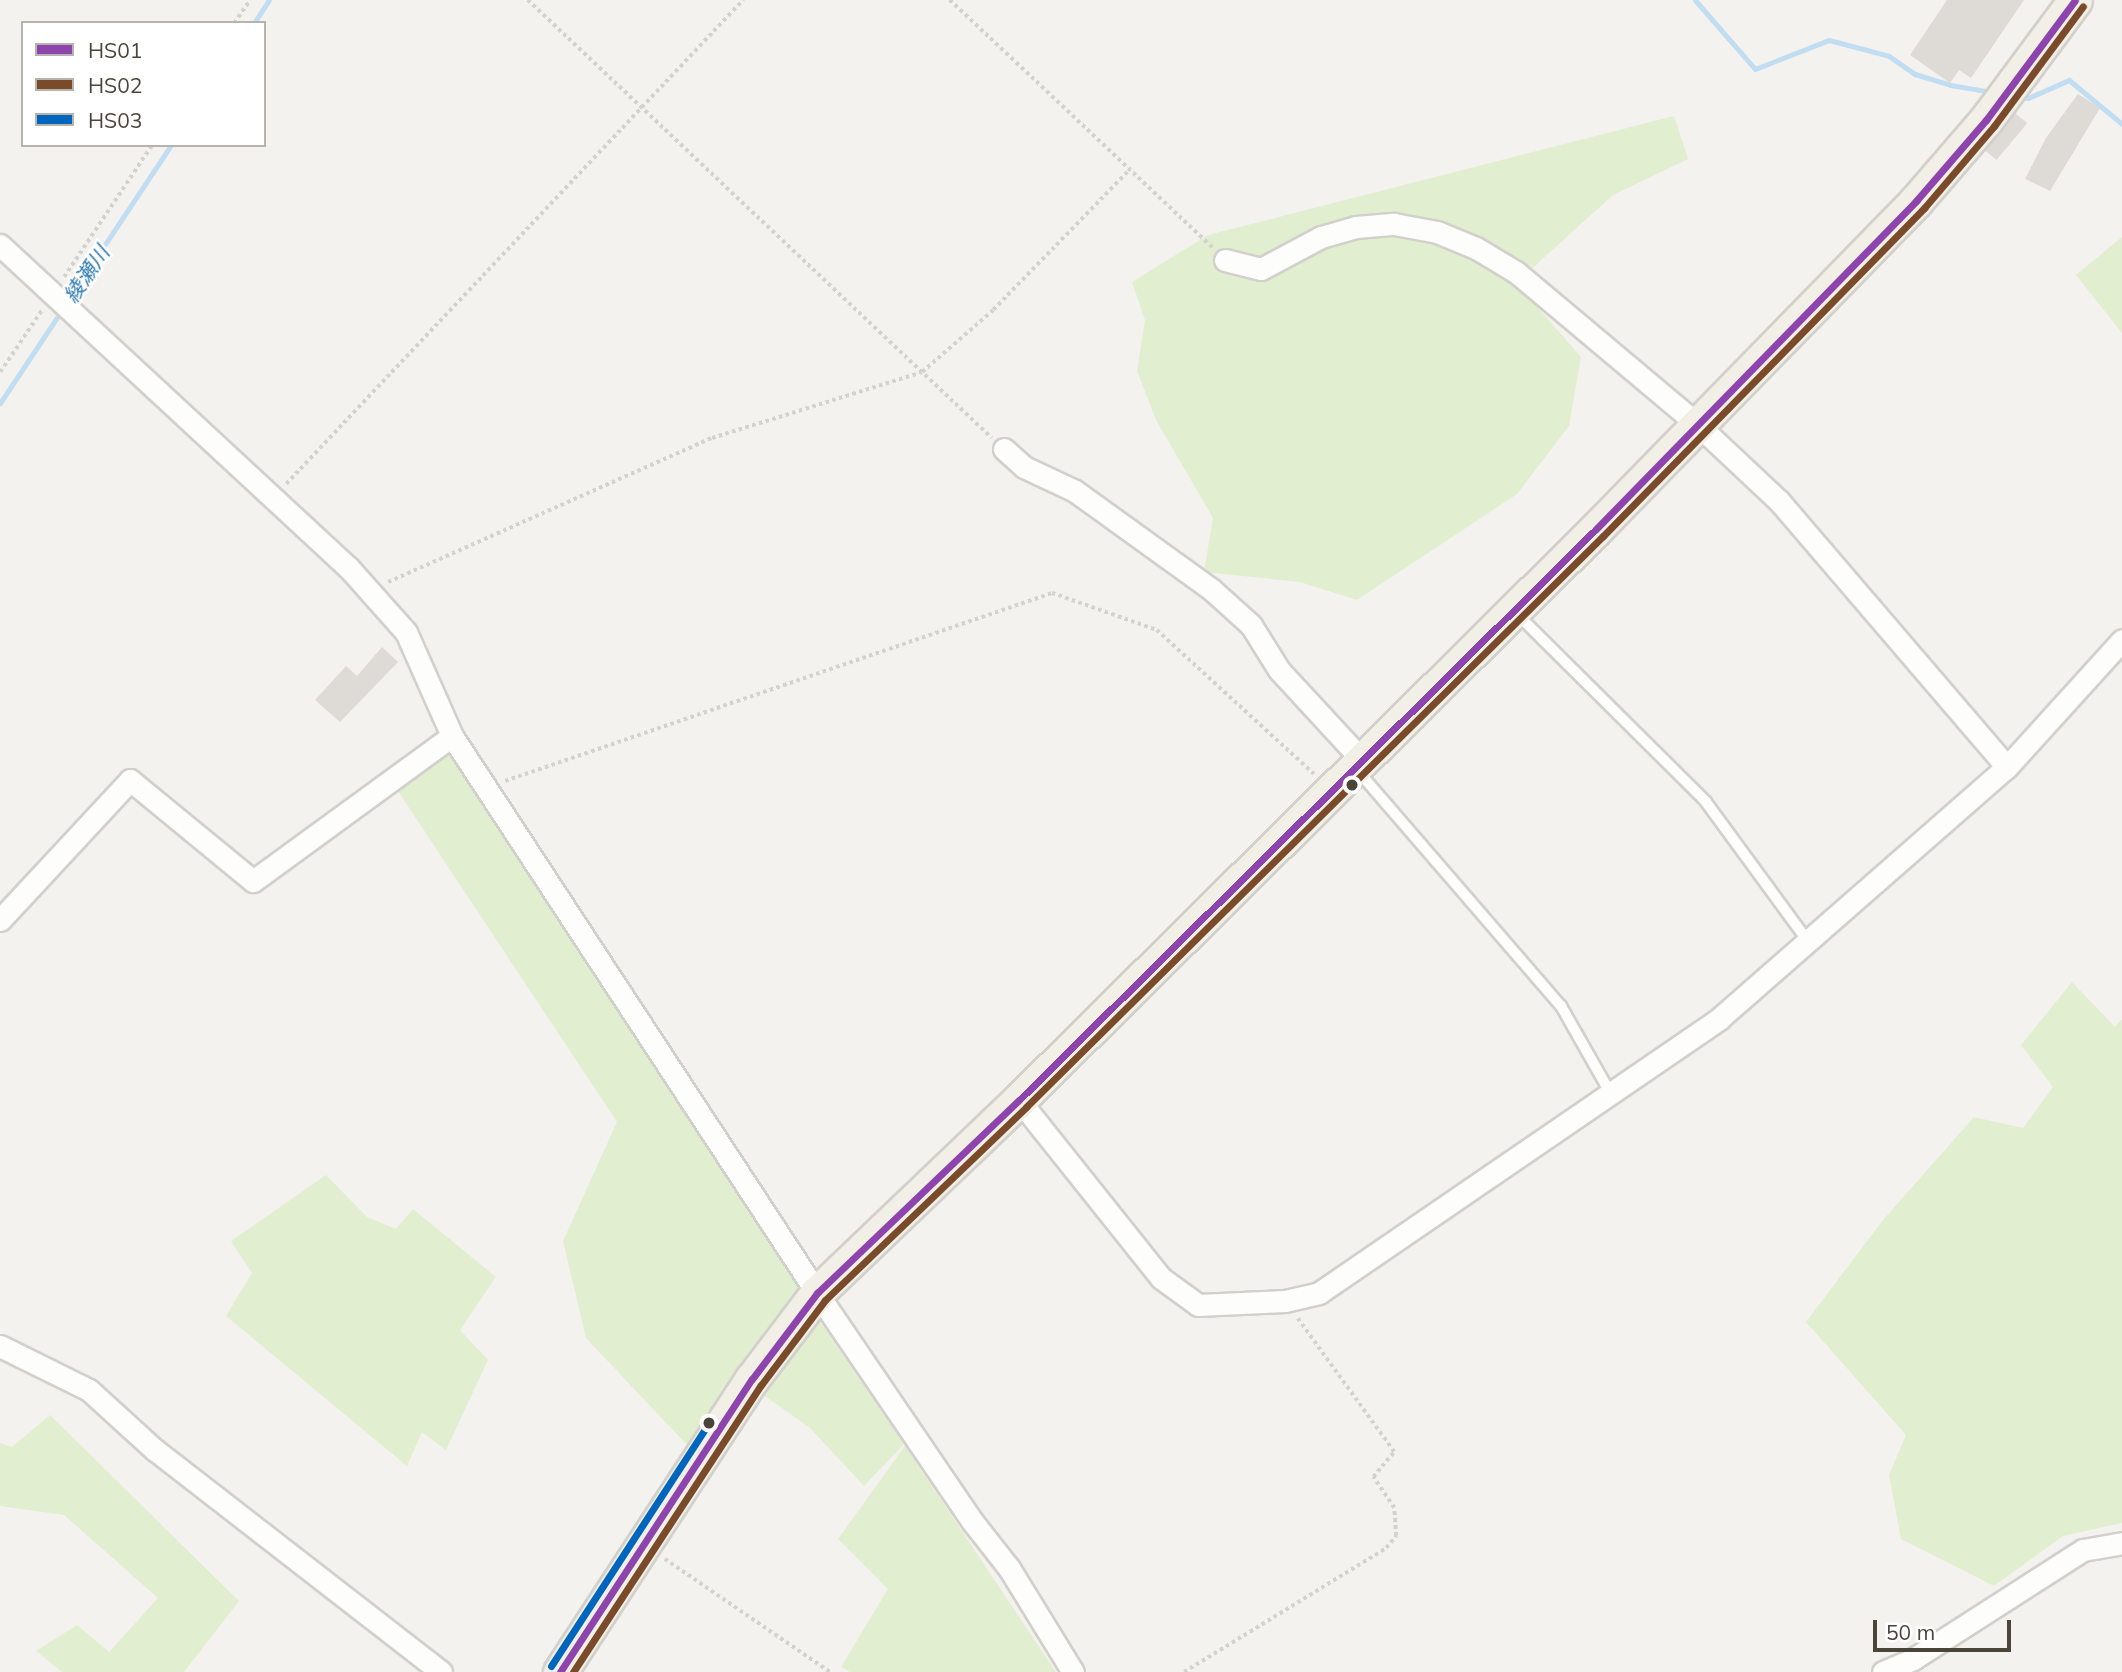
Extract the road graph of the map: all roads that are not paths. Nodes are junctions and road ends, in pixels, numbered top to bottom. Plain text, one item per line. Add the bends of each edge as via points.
1 (2075, 0) edge
2 (0, 244) edge
3 (1225, 260) road end
4 (1698, 424) junction
5 (1004, 449) road end
6 (1513, 610) junction
7 (2122, 640) edge
8 (452, 736) junction
9 (2007, 766) junction
10 (1349, 772) junction
11 (0, 920) edge
12 (1807, 940) junction
13 (1611, 1094) junction
14 (1019, 1100) junction
15 (817, 1293) junction
16 (0, 1346) edge
17 (2122, 1543) edge
18 (441, 1672) edge
19 (560, 1672) edge
20 (1073, 1672) edge
21 (1883, 1672) edge

1 - 4 main road via 1986,120 1916,201
2 - 8 street via 372,590 406,632
3 - 4 street via 1261,269 1321,237 1356,227 1394,224 1437,232 1516,272
4 - 6 main road
4 - 9 street via 1779,501
5 - 10 street via 1024,467 1075,491 1211,589 1251,625
6 - 10 main road
6 - 12 lane via 1706,802
7 - 9 street
8 - 11 street via 253,881 130,780
8 - 15 street
9 - 12 street
10 - 13 lane via 1561,1006
10 - 14 main road
12 - 13 street via 1720,1018
13 - 14 street via 1319,1293 1285,1301 1198,1304 1161,1278
14 - 15 main road
15 - 19 main road via 752,1378
15 - 20 street via 1009,1568
16 - 18 street via 89,1390 155,1450
17 - 21 street via 2083,1550 1913,1659

